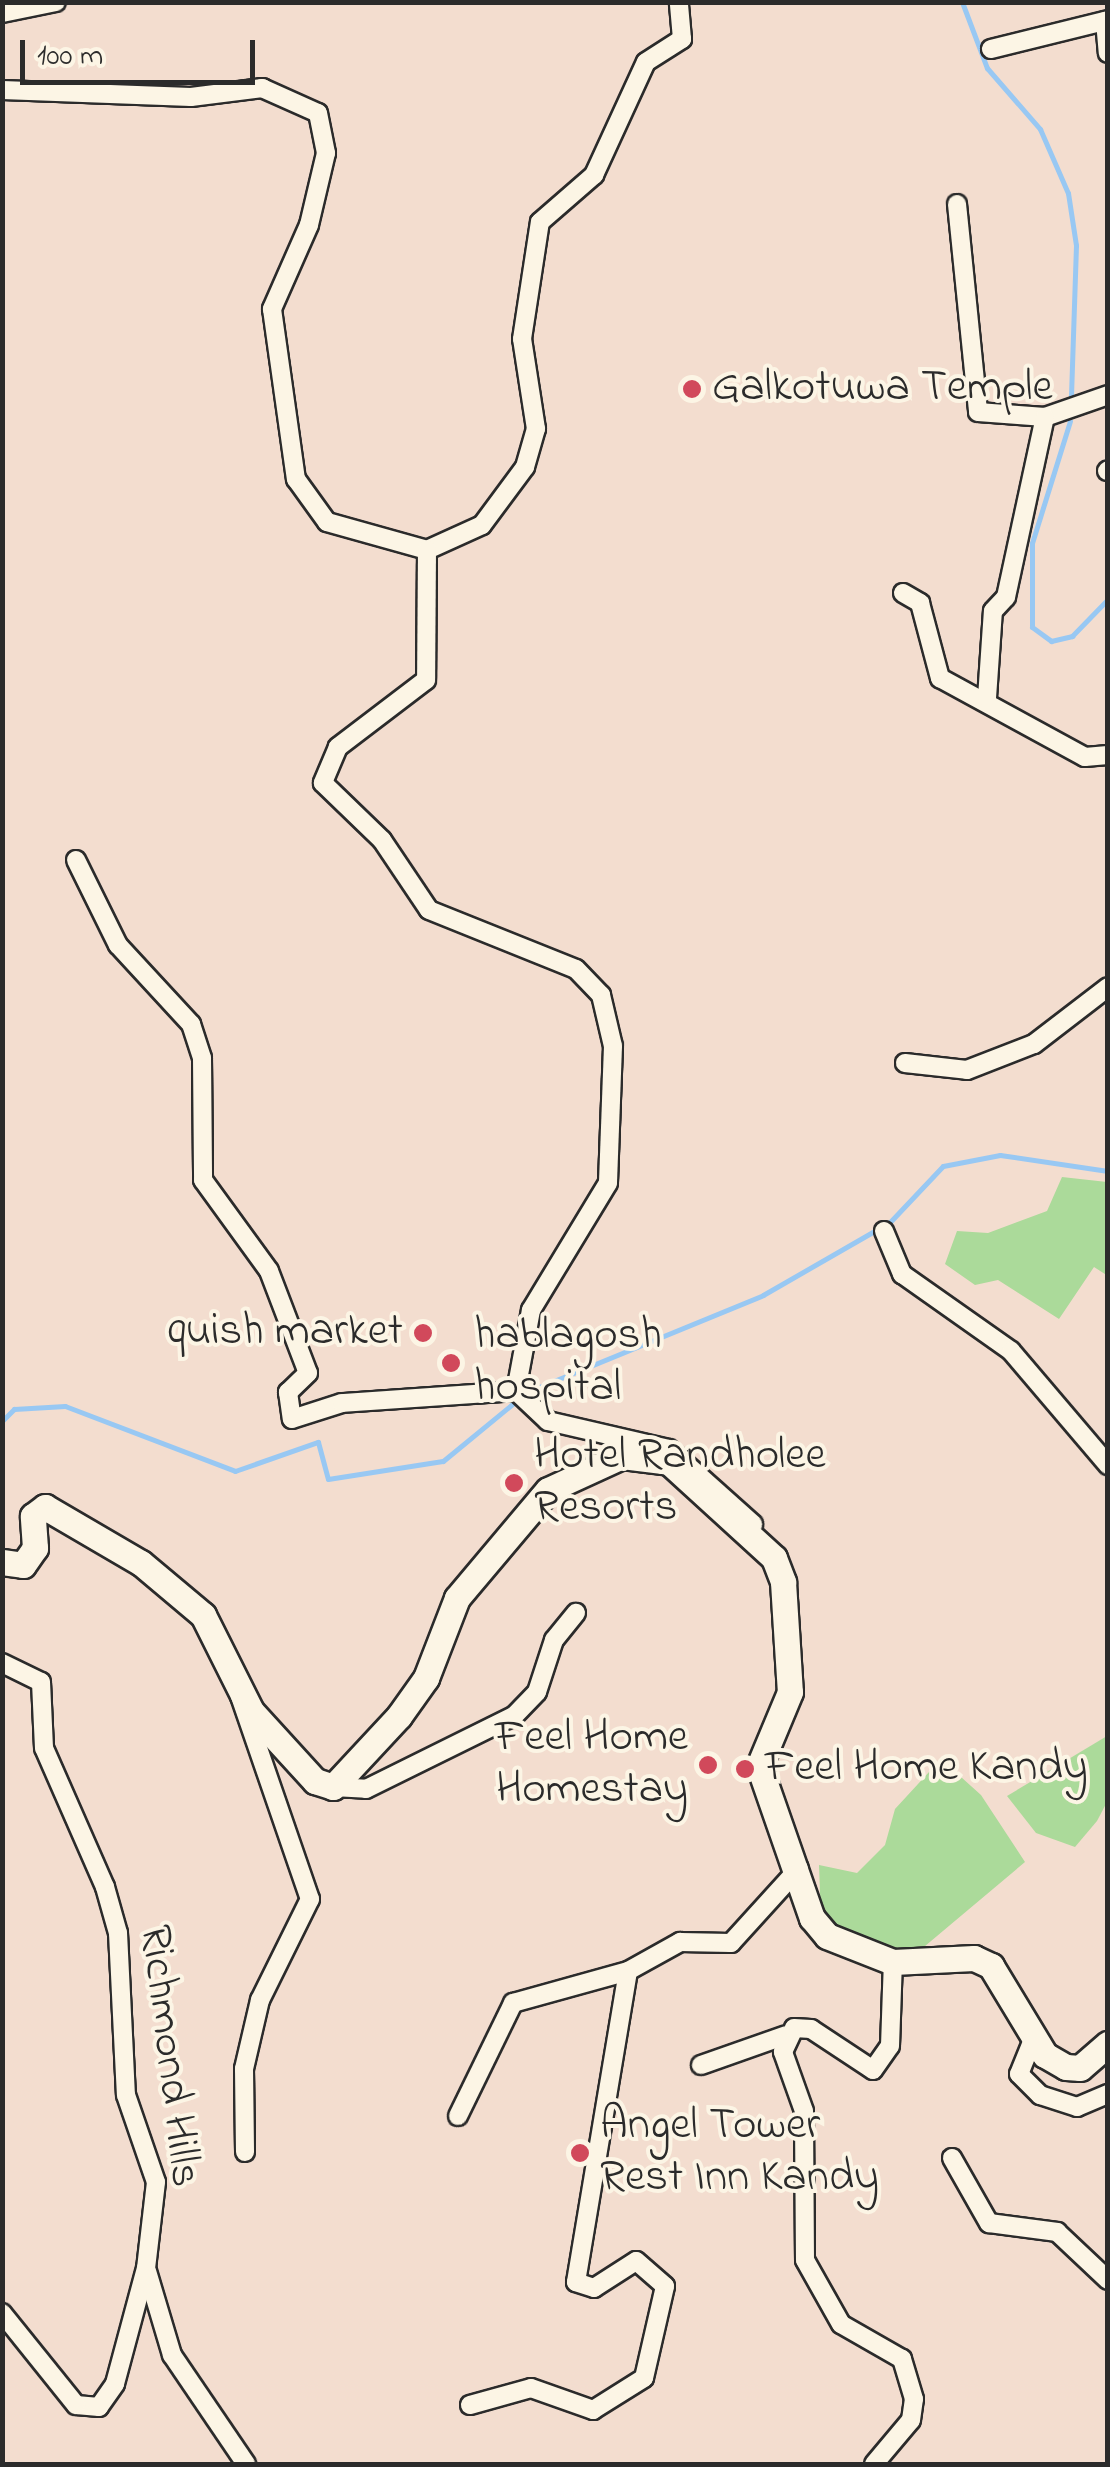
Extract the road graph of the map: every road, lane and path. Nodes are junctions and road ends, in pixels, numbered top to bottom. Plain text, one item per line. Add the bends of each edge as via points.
1 (56, 2) edge
2 (678, 2) edge
3 (1067, 2) edge
4 (2, 13) edge
5 (1106, 21) edge
6 (1075, 22) junction
7 (992, 50) dead end
8 (1108, 53) edge
9 (2, 90) edge
10 (957, 204) dead end
11 (1108, 395) edge
12 (1045, 417) junction
13 (426, 550) junction
14 (903, 593) dead end
15 (986, 698) junction
16 (1108, 755) edge
17 (76, 860) dead end
18 (1108, 987) edge
19 (904, 1064) dead end
20 (884, 1231) dead end
21 (516, 1391) junction
22 (1108, 1465) edge
23 (774, 1558) junction
24 (2, 1562) edge
25 (576, 1613) dead end
26 (2, 1662) edge
27 (240, 1686) junction
28 (333, 1787) junction
29 (799, 1868) junction
30 (893, 1962) junction
31 (628, 1971) junction
32 (786, 2035) junction
33 (1034, 2037) junction
34 (1104, 2050) edge
35 (701, 2065) dead end
36 (1108, 2094) edge
37 (458, 2116) dead end
38 (245, 2152) dead end
39 (952, 2158) dead end
40 (146, 2268) junction
41 (1108, 2280) edge
42 (2, 2312) edge
43 (470, 2405) dead end
44 (246, 2464) edge
45 (874, 2464) edge

1 - 4 street
2 - 13 street via 682,39 646,62 594,175 540,222 522,339 536,429 525,467 482,525
3 - 6 street
5 - 6 street
5 - 8 street
6 - 7 street
9 - 13 street via 192,97 262,88 318,113 326,153 310,225 272,308 296,479 327,522
10 - 12 street via 978,412
11 - 12 street
12 - 15 street via 1006,597 992,611
13 - 21 street via 426,680 338,747 323,783 382,840 429,910 576,970 601,995 613,1046 608,1183 531,1310
14 - 15 street via 920,603 940,678
15 - 16 street via 1085,758
17 - 21 street via 118,945 190,1024 202,1058 202,1180 268,1271 308,1372 288,1392 292,1418 342,1403
18 - 19 street via 1034,1044 967,1070
20 - 22 street via 902,1274 1012,1352
21 - 23 street via 548,1421 669,1449 710,1477
23 - 28 street via 670,1462 622,1456 591,1466 548,1490 484,1564 457,1598 426,1678
23 - 29 street via 790,1692 759,1766
24 - 27 street via 23,1565 35,1548 33,1516 45,1507 60,1514 194,1605
25 - 28 street via 554,1640 537,1692 514,1716 366,1789
26 - 40 street, Richmond Hills via 41,1682 44,1748 118,1933 126,2096 156,2182
27 - 28 street via 300,1767
27 - 38 street via 239,1712 310,1899 260,2000 244,2070
29 - 30 street via 806,1906 828,1936
29 - 31 street via 731,1943 680,1942
30 - 32 street via 890,2046 873,2070 811,2029
30 - 33 street via 974,1958 992,1966
31 - 37 street via 513,2004
31 - 43 street via 576,2282 594,2288 622,2264 645,2266 665,2286 661,2336 644,2378 607,2405 593,2410 531,2388
32 - 35 street
32 - 45 street via 804,2111 805,2260 842,2324 902,2358 914,2398 911,2420
33 - 34 street via 1066,2067
33 - 36 street via 1019,2074 1040,2095 1077,2107
39 - 41 street via 988,2224 1057,2232
40 - 42 street, Richmond Hills via 114,2384 90,2411
40 - 44 street via 172,2355

